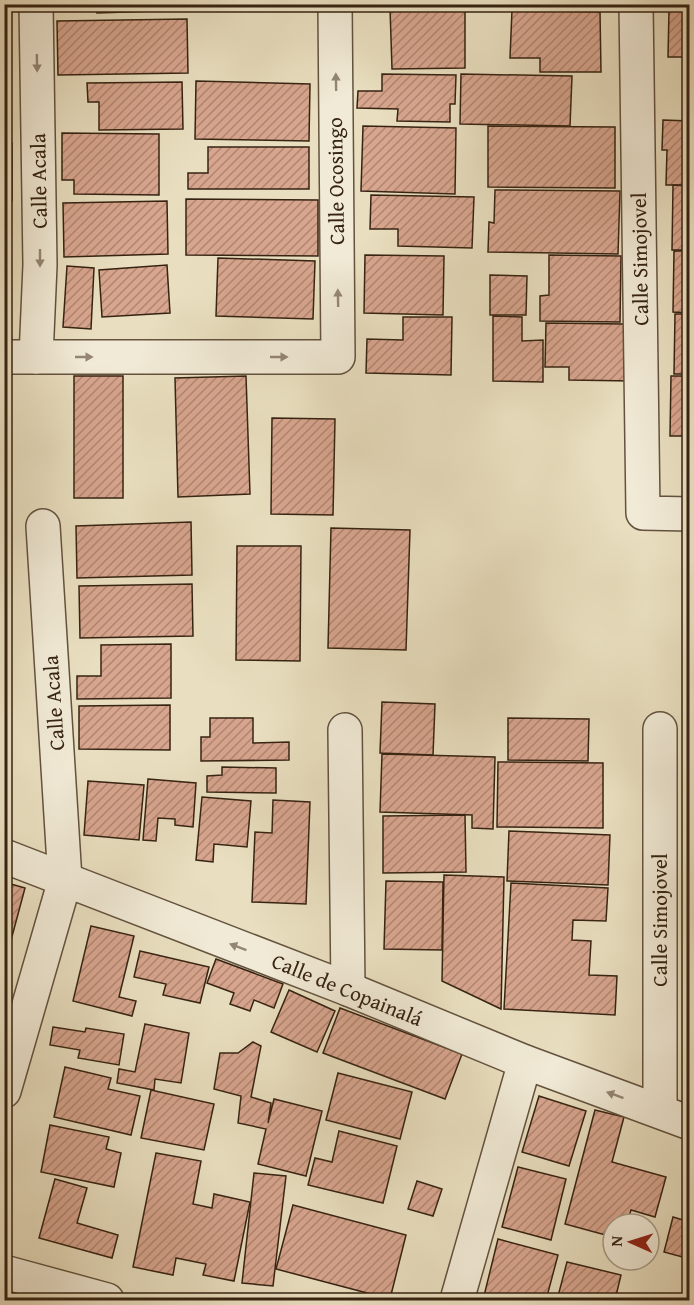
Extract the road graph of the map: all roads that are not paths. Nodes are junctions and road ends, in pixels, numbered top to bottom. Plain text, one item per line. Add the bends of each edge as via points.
1 (36, 4) edge
2 (335, 4) edge
3 (636, 4) edge
4 (20, 357) edge
5 (690, 514) edge
6 (43, 526) dead end
7 (660, 729) dead end
8 (345, 730) dead end
9 (4, 856) edge
10 (65, 880) junction
11 (348, 989) junction
12 (525, 1062) junction
13 (4, 1091) edge
14 (675, 1117) edge
15 (4, 1272) edge
16 (107, 1300) edge
17 (457, 1300) edge

1 -> 4 street, Calle Acala via 40,265
4 -> 2 street, Calle Ocosingo via 338,357
3 - 5 street, Calle Simojovel via 643,513
6 - 10 street, Calle Acala
7 - 14 street, Calle Simojovel
8 - 11 street
9 - 10 street, Calle de Copainalá
11 -> 10 street, Calle de Copainalá
10 - 13 street, Calle Acala
11 - 12 street, Calle de Copainalá
14 -> 12 street, Calle de Copainalá
12 - 17 street
15 - 16 street

